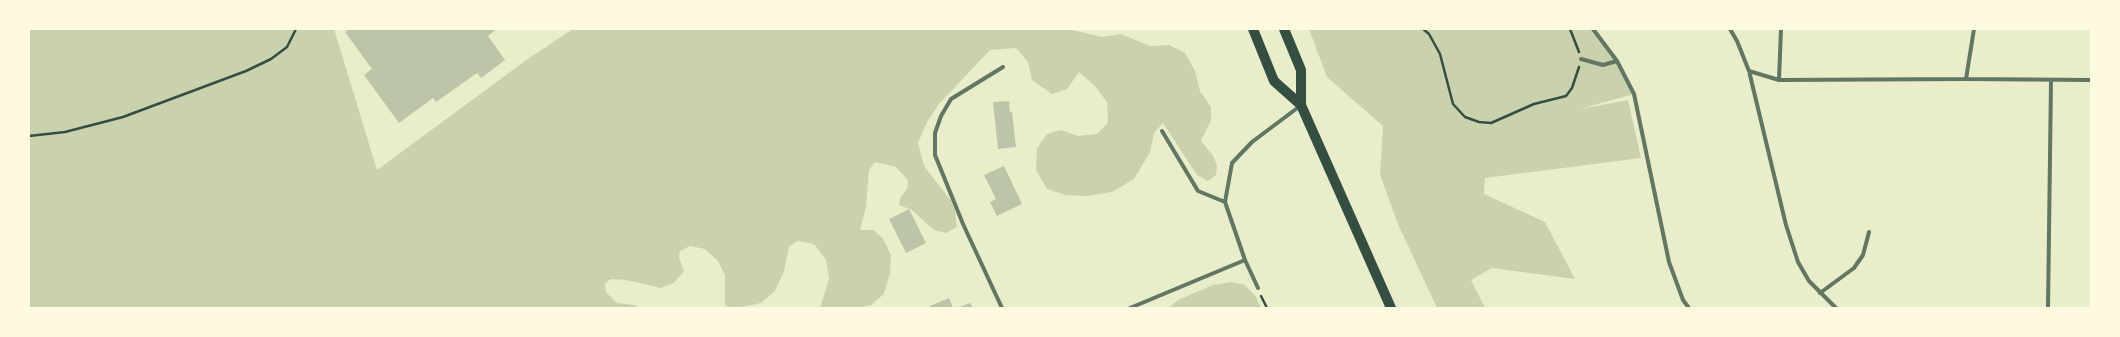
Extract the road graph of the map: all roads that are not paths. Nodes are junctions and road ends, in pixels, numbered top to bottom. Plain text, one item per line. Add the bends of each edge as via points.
1 (1253, 29) edge
2 (1284, 29) edge
3 (1593, 29) edge
4 (1730, 29) edge
5 (1781, 29) edge
6 (1974, 29) edge
7 (1581, 59) road end
8 (1617, 61) junction
9 (1003, 67) dead end
10 (1749, 71) junction
11 (1966, 79) junction
12 (1779, 80) junction
13 (2091, 80) edge
14 (2051, 81) junction
15 (1301, 105) junction
16 (1162, 131) dead end
17 (1225, 202) junction
18 (1869, 232) dead end
19 (1245, 260) junction
20 (1258, 288) road end
21 (1820, 293) junction
22 (1002, 308) edge
23 (1130, 308) edge
24 (1391, 308) edge
25 (1689, 308) edge
26 (1836, 308) edge
27 (2048, 308) edge

1 - 15 main road via 1274,81
2 - 15 main road via 1300,70
3 - 8 street
4 - 10 street
5 - 12 street
6 - 11 street
7 - 8 street via 1603,65
8 - 25 street via 1634,94 1669,262 1683,300
9 - 22 street via 951,99 935,133 935,156
10 - 12 street
10 - 21 street via 1790,240 1798,262 1809,281
11 - 12 street
11 - 14 street
13 - 14 street
14 - 27 street
15 - 17 street via 1252,142 1232,163
15 - 24 main road
16 - 17 street via 1198,192
17 - 19 street
18 - 21 street via 1862,255 1854,268
19 - 20 street
19 - 23 street
21 - 26 street

